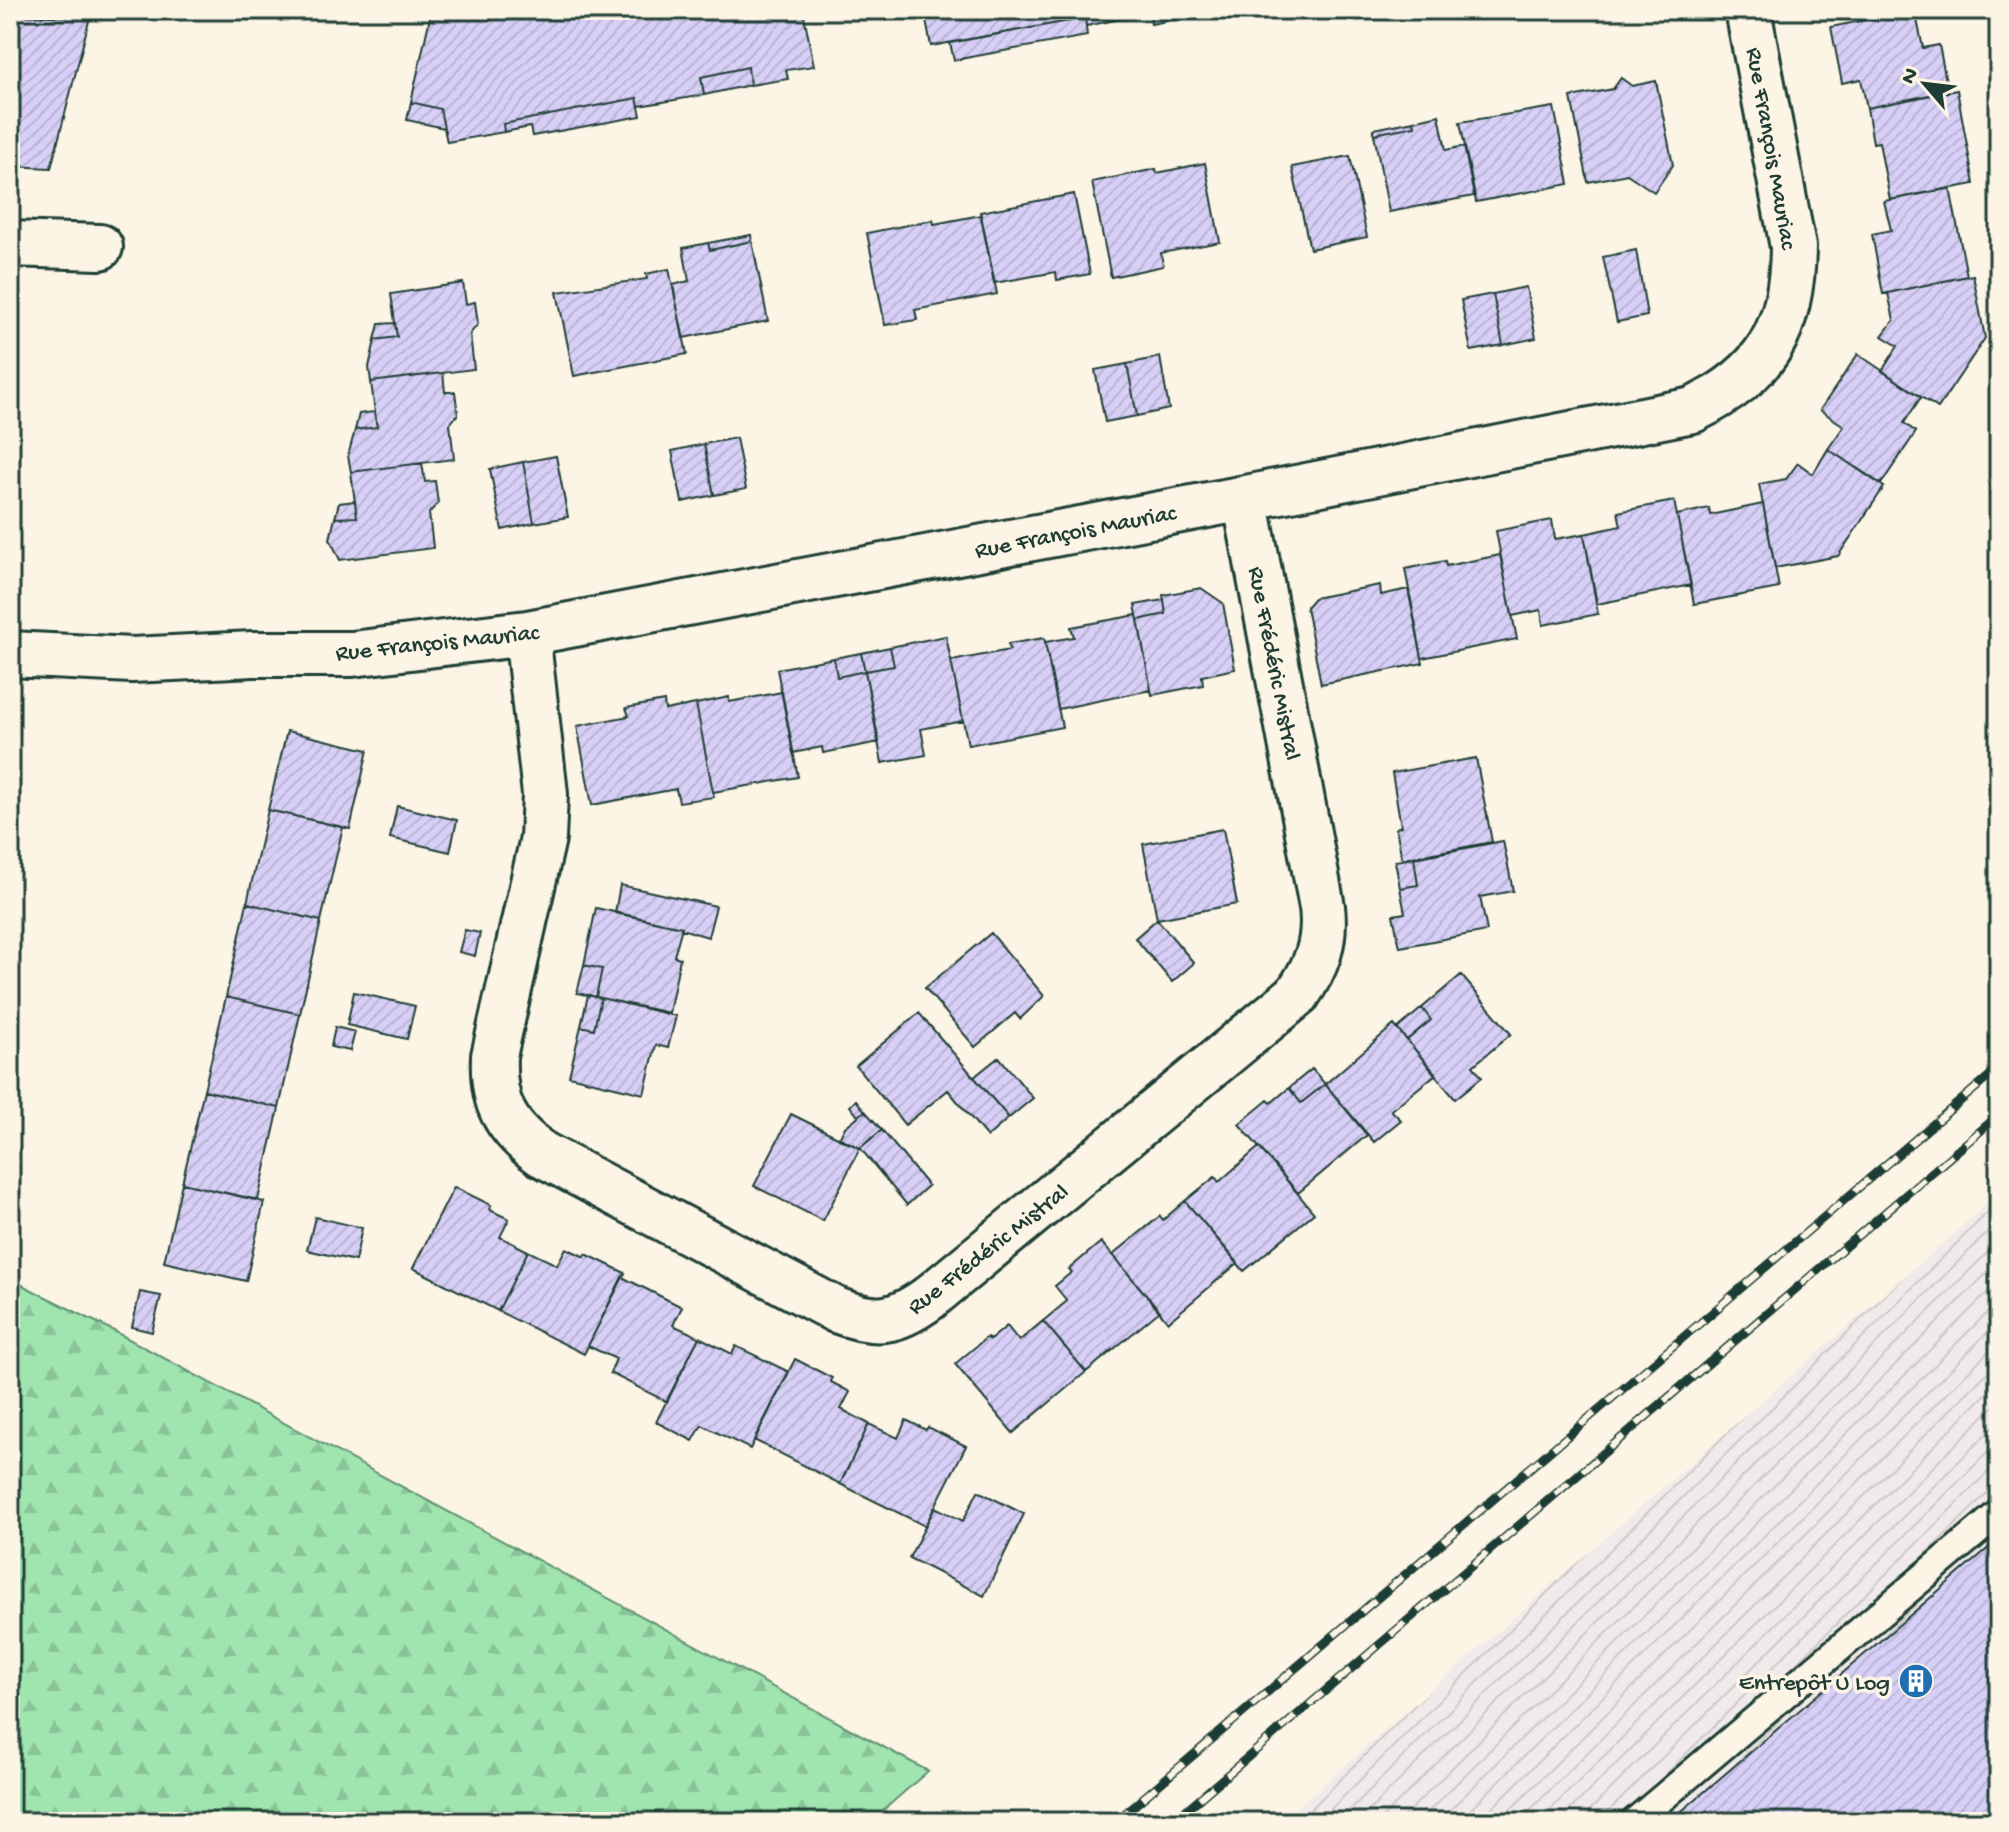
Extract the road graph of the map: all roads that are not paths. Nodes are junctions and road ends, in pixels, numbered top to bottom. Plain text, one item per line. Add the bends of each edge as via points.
1 (1748, 10) edge
2 (10, 244) edge
3 (100, 247) dead end
4 (1245, 498) junction
5 (527, 633) junction
6 (10, 654) edge
7 (1999, 1513) edge
8 (1634, 1822) edge

1 - 4 street, Rue François Mauriac via 1793,247 1786,314 1750,373 1724,395 1693,410
2 - 3 street
4 - 5 street, Rue François Mauriac
4 - 5 street, Rue Frédéric Mistral via 1322,907 1322,949 1312,974 1297,995 929,1298 887,1320 861,1319 836,1310 542,1154 507,1122 497,1100 494,1056 543,838 545,794
5 - 6 street, Rue François Mauriac via 352,654 132,660
7 - 8 lane

